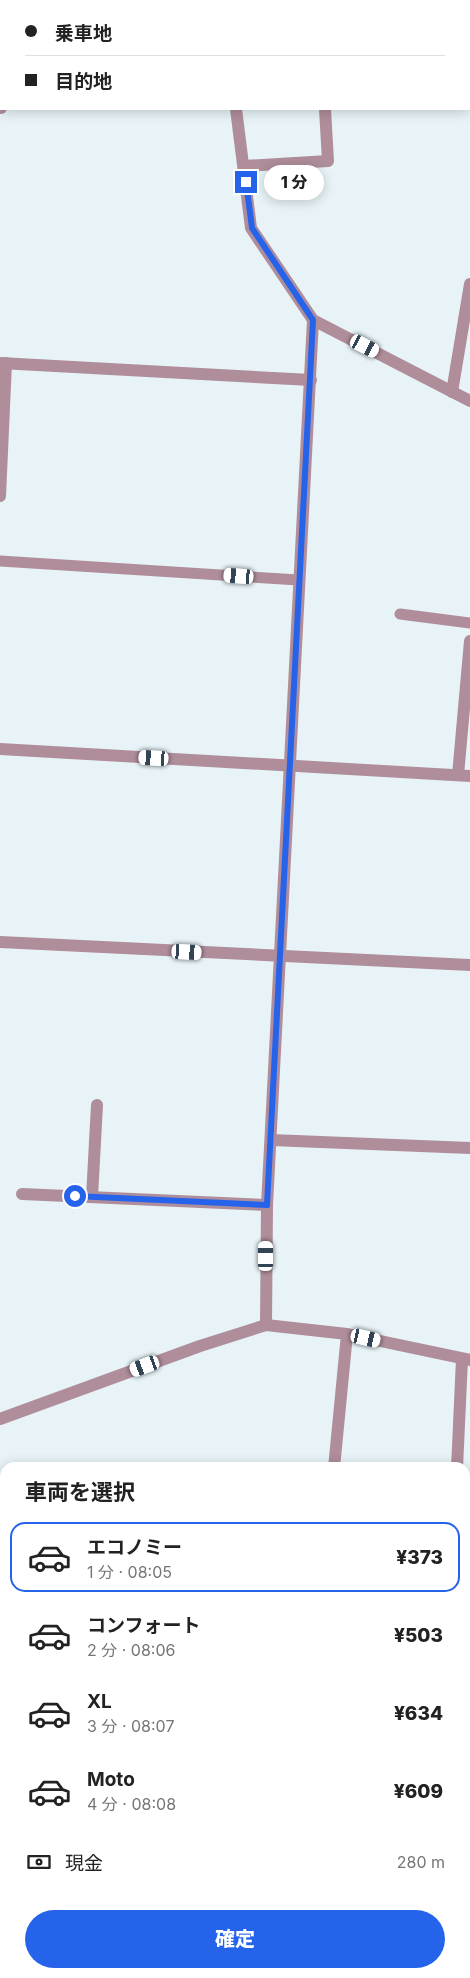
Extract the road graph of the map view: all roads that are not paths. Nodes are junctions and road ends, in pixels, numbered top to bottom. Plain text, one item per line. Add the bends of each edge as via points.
1 (236, 110) edge
2 (325, 110) edge
3 (244, 166) junction
4 (470, 284) edge
5 (313, 320) junction
6 (3, 363) edge
7 (311, 380) junction
8 (452, 392) junction
9 (470, 400) edge
10 (0, 496) edge
11 (0, 561) edge
12 (299, 580) junction
13 (400, 614) dead end
14 (470, 623) edge
15 (470, 641) edge
16 (0, 749) edge
17 (290, 765) junction
18 (464, 775) edge
19 (0, 942) edge
20 (281, 957) junction
21 (470, 965) edge
22 (97, 1105) dead end
23 (271, 1140) junction
24 (470, 1148) edge
25 (22, 1194) dead end
26 (92, 1197) junction
27 (267, 1205) junction
28 (266, 1325) junction
29 (347, 1334) junction
30 (466, 1360) edge
31 (0, 1419) edge
32 (335, 1462) edge
33 (458, 1462) edge

1 - 3 street
2 - 3 street via 328,161
3 - 5 street via 252,228
4 - 8 street
5 - 7 street
5 - 8 street
6 - 7 street
6 - 10 street
7 - 12 street
8 - 9 street
11 - 12 lane
12 - 17 street
13 - 14 lane
15 - 18 street
16 - 17 street
17 - 18 street
17 - 20 street
19 - 20 street
20 - 21 street
20 - 23 street
22 - 26 street
23 - 24 street
23 - 27 street
25 - 26 street
26 - 27 street
27 - 28 street
28 - 29 street
28 - 31 street
29 - 30 street
29 - 32 street
30 - 33 street

